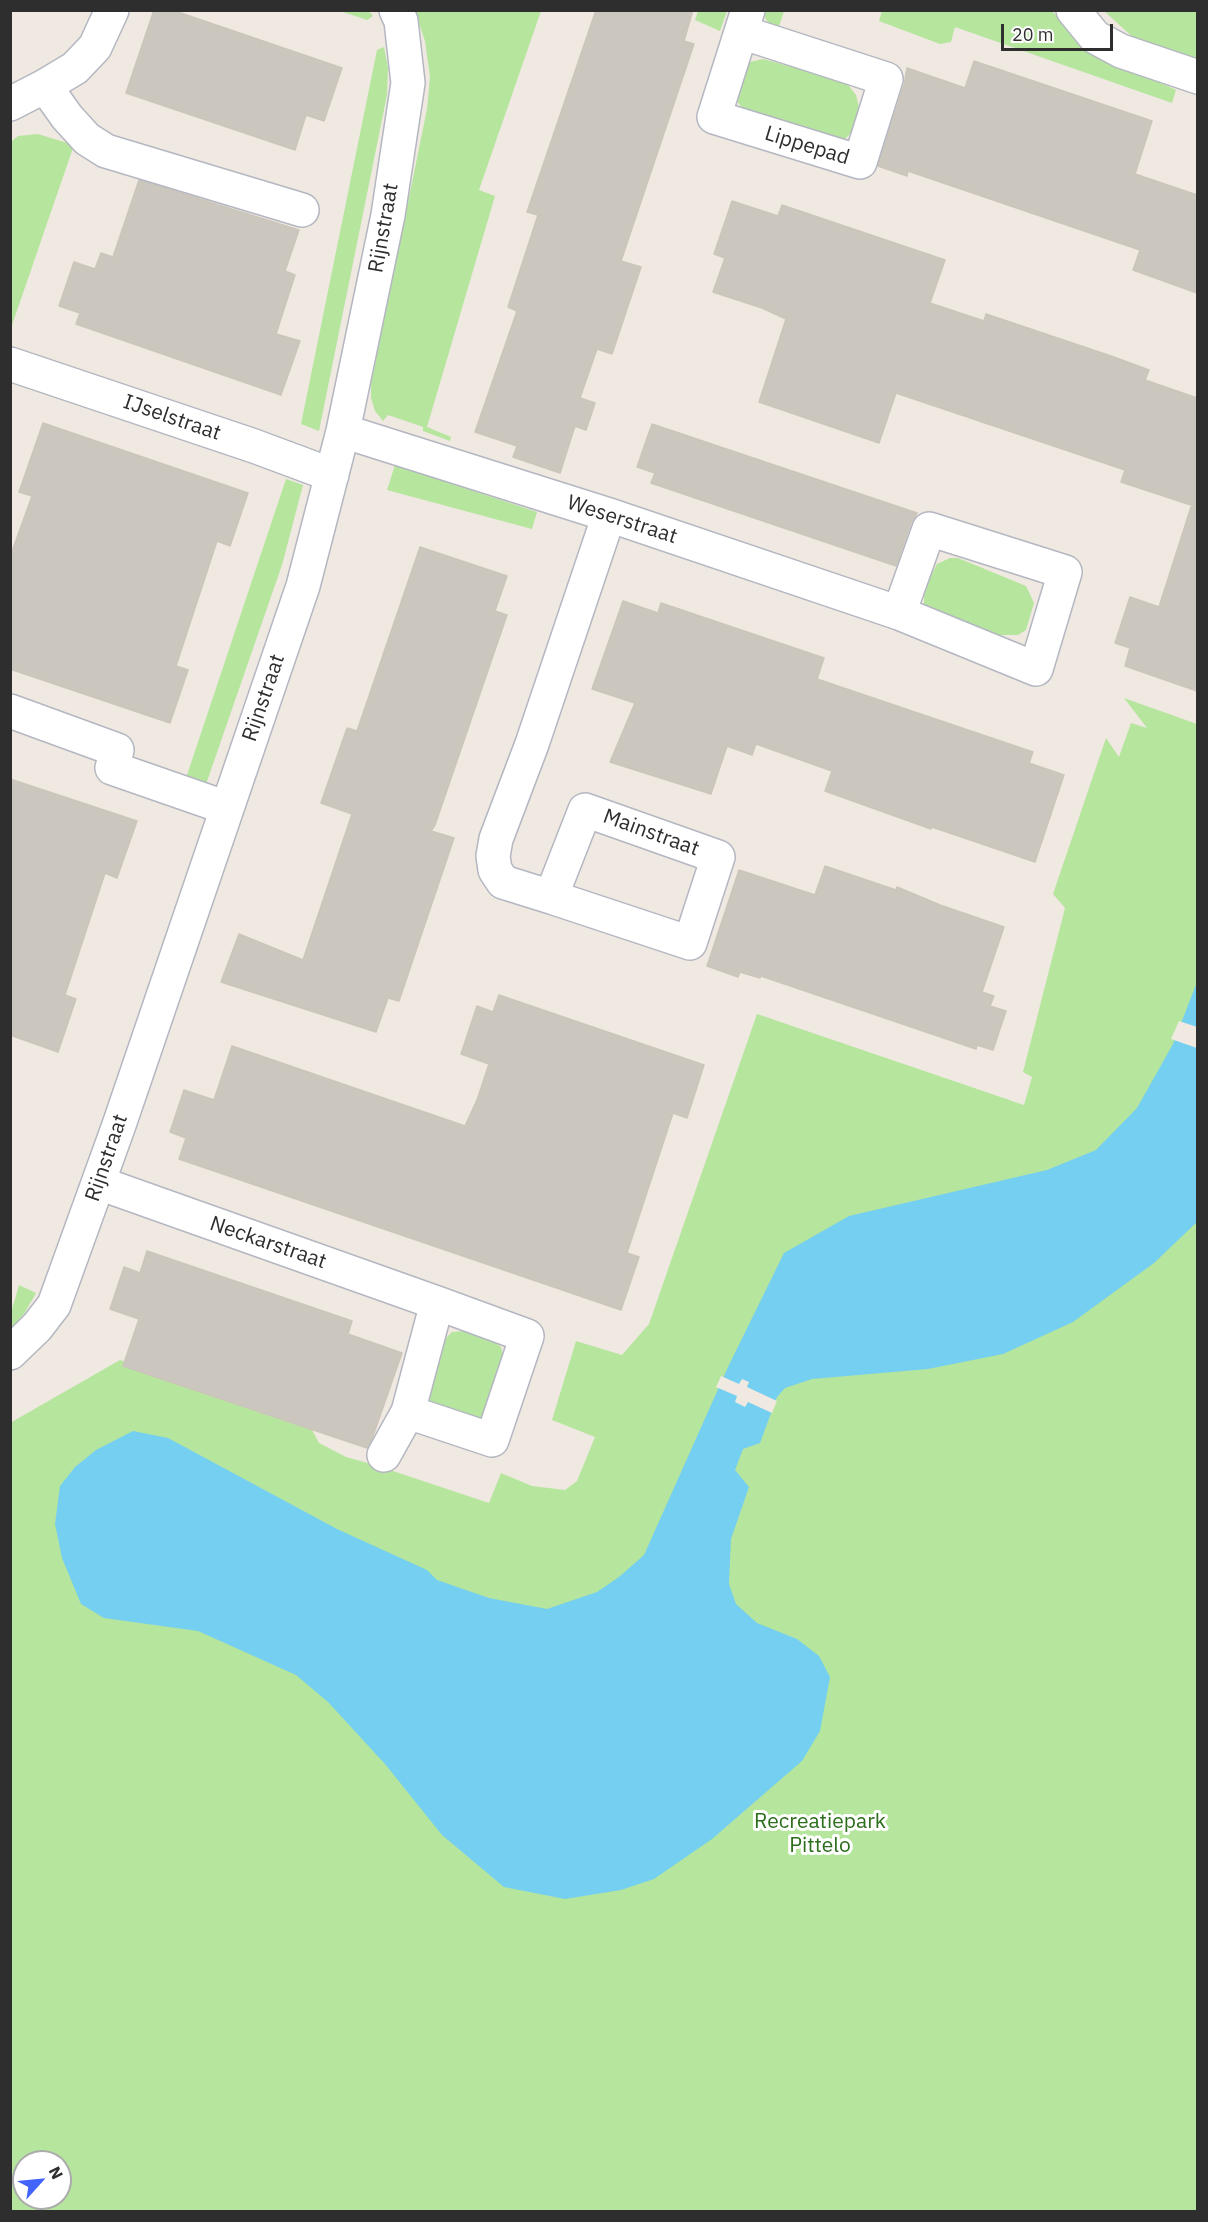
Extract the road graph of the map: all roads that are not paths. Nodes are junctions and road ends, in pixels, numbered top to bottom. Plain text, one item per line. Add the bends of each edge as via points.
1 (112, 10) edge
2 (396, 10) edge
3 (1073, 10) edge
4 (744, 21) edge
5 (1197, 77) edge
6 (45, 86) junction
7 (10, 104) edge
8 (302, 210) dead end
9 (10, 364) edge
10 (343, 431) junction
11 (332, 475) junction
12 (609, 515) junction
13 (899, 613) junction
14 (10, 711) edge
15 (227, 808) junction
16 (551, 897) junction
17 (99, 1183) junction
18 (437, 1303) junction
19 (10, 1353) edge
20 (408, 1412) junction
21 (384, 1455) dead end

1 - 6 street via 95,47 75,68
2 - 10 street, Rijnstraat via 401,21 408,83 388,215
3 - 5 street via 1095,37 1121,51
4 - 4 street, Lippepad via 714,117 860,162 886,79
6 - 7 street
6 - 8 street via 87,139 106,151
9 - 11 street, IJselstraat
10 - 11 street, Rijnstraat
10 - 12 street, Weserstraat
11 - 15 street, Rijnstraat via 303,586
12 - 13 street, Weserstraat
12 - 16 street, Mainstraat via 493,856 495,870 503,882
13 - 13 street, Weserstraat via 1036,669 1065,573 929,529
14 - 15 street via 117,750 112,768
15 - 17 street, Rijnstraat
16 - 16 street, Mainstraat via 585,810 718,857 690,943
17 - 18 street, Neckarstraat
17 - 19 street, Rijnstraat via 54,1305
18 - 20 street
18 - 20 street, Neckarstraat via 526,1336 492,1440
20 - 21 street

